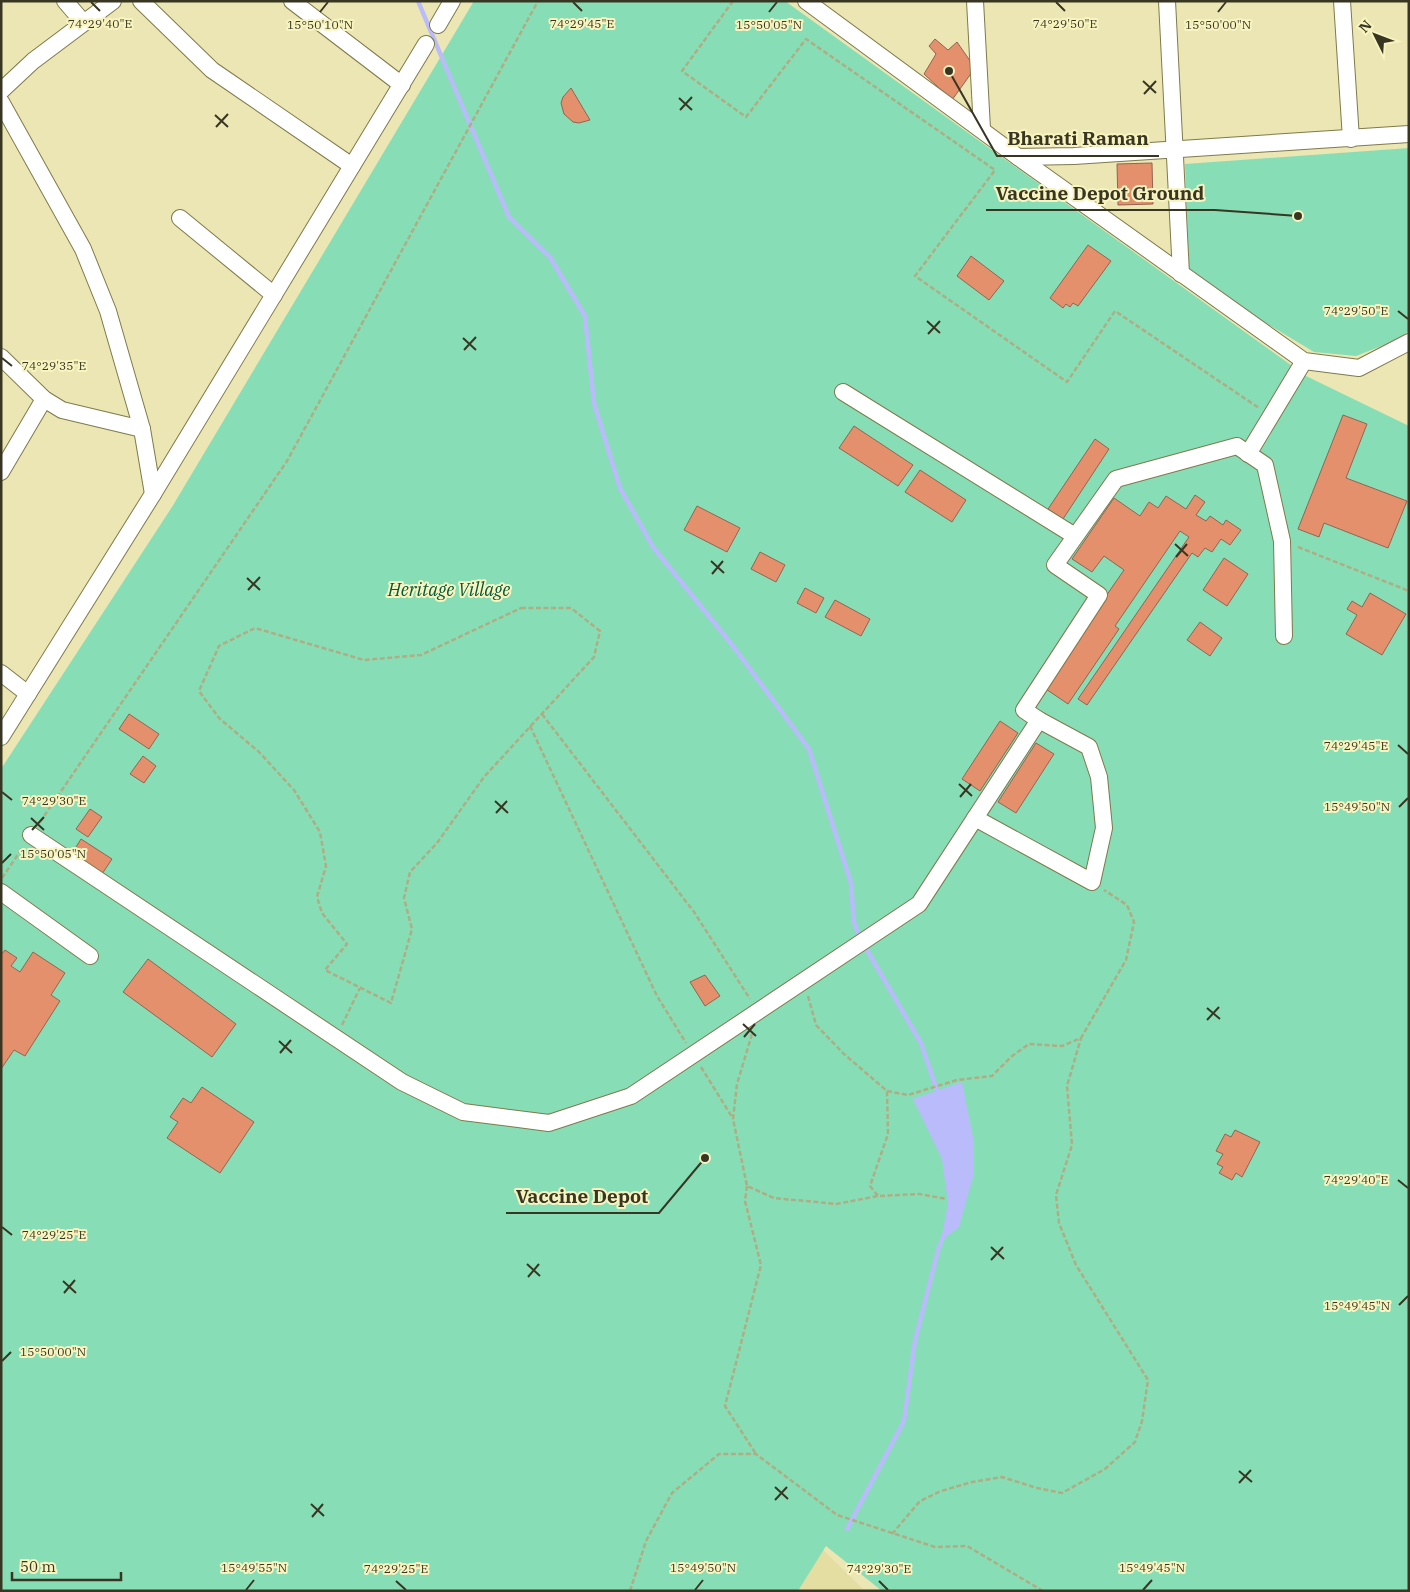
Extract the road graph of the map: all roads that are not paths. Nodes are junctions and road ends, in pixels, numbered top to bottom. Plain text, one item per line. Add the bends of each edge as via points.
1 (64, 1) edge
2 (113, 1) edge
3 (141, 1) edge
4 (292, 1) edge
5 (452, 1) edge
6 (806, 1) edge
7 (975, 1) edge
8 (1167, 1) edge
9 (1342, 1) edge
10 (83, 22) junction
11 (438, 25) dead end
12 (426, 44) dead end
13 (402, 85) junction
14 (1, 91) edge
15 (1, 102) edge
16 (982, 130) junction
17 (1409, 134) edge
18 (1351, 139) junction
19 (1175, 149) junction
20 (1018, 157) junction
21 (352, 166) junction
22 (180, 218) dead end
23 (1181, 274) junction
24 (274, 295) junction
25 (1408, 344) edge
26 (1, 357) edge
27 (1304, 361) junction
28 (843, 392) dead end
29 (44, 399) junction
30 (142, 429) junction
31 (1248, 454) junction
32 (1, 472) edge
33 (153, 494) junction
34 (1075, 536) junction
35 (1284, 636) dead end
36 (1, 674) edge
37 (28, 694) junction
38 (1039, 720) junction
39 (1, 737) edge
40 (975, 818) junction
41 (31, 835) road end
42 (1, 892) edge
43 (90, 956) dead end

1 - 10 street
2 - 10 street
3 - 21 street via 212,70
4 - 13 street
5 - 11 street
6 - 16 street
7 - 16 street
8 - 19 street
9 - 18 street
10 - 14 street
12 - 13 street
13 - 21 street
15 - 30 street via 83,249 108,311
16 - 20 street
17 - 18 street
18 - 19 street
19 - 20 street
19 - 23 street
20 - 23 street
21 - 24 street
22 - 24 street
23 - 27 street
24 - 33 street
25 - 27 street via 1358,368
26 - 29 street
27 - 31 street
28 - 34 street
29 - 30 street via 62,410
29 - 32 street
30 - 33 street
31 - 34 street via 1237,446 1116,479
31 - 35 street via 1265,465 1282,541
33 - 37 street
34 - 38 street via 1055,565 1099,595 1024,710
36 - 37 street
37 - 39 street
38 - 40 street
38 - 40 street via 1089,747 1098,777 1104,828 1092,882
40 - 41 street via 919,904 631,1096 549,1123 463,1112 402,1082
42 - 43 street

